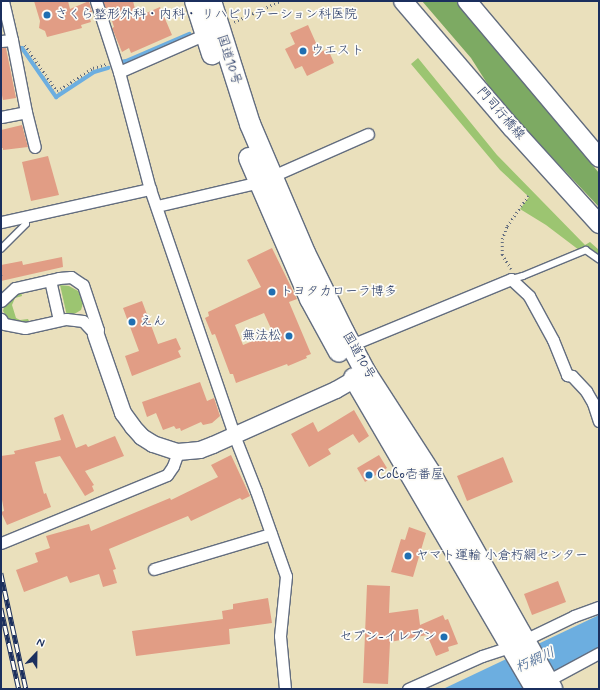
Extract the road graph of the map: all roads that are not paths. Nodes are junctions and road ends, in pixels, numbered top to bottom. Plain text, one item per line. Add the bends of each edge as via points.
1 (3, 1) edge
2 (96, 1) edge
3 (403, 1) edge
4 (467, 1) edge
5 (200, 4) edge
6 (212, 31) junction
7 (9, 42) edge
8 (119, 72) junction
9 (26, 112) junction
10 (1, 117) edge
11 (368, 134) dead end
12 (35, 147) dead end
13 (599, 158) edge
14 (265, 179) junction
15 (150, 189) junction
16 (157, 206) junction
17 (25, 216) junction
18 (1, 222) edge
19 (599, 224) edge
20 (1, 249) edge
21 (599, 259) edge
22 (514, 278) junction
23 (50, 280) junction
24 (1, 302) edge
25 (1, 318) edge
26 (59, 320) junction
27 (96, 335) junction
28 (351, 345) junction
29 (360, 376) junction
30 (599, 421) edge
31 (234, 435) junction
32 (178, 452) junction
33 (271, 534) junction
34 (1, 543) edge
35 (154, 569) dead end
36 (599, 607) edge
37 (518, 643) junction
38 (599, 653) edge
39 (543, 687) edge
40 (285, 689) edge
41 (408, 689) edge

1 - 7 street
2 - 8 street
3 - 19 main road, 門司行橋線
4 - 13 main road
5 - 6 highway, 国道10号
6 - 8 street
6 - 14 highway, 国道10号 via 250,124
7 - 9 street
8 - 15 street
9 - 10 street
9 - 12 street
11 - 14 street
14 - 16 street
14 - 28 highway, 国道10号
14 - 29 highway, 国道10号 via 310,299
15 - 16 street
15 - 17 street
16 - 31 street
17 - 18 street
17 - 20 lane via 26,224
21 - 22 lane via 586,250
22 - 28 street
22 - 30 street via 529,296 567,375 572,376 586,391
23 - 24 street via 15,288
23 - 26 street
23 - 27 street via 71,277 82,285 98,330
25 - 26 street via 4,324 25,328
26 - 27 street via 83,321
27 - 32 street via 123,413 132,427 153,444
28 - 29 highway, 国道10号
29 - 31 street via 336,390
29 - 37 highway, 国道10号 via 431,474
31 - 32 street via 200,450
31 - 33 street
32 - 34 street via 167,475
33 - 35 street
33 - 40 street via 286,576 280,636
36 - 37 street
37 - 39 highway, 国道10号
37 - 41 street
38 - 39 street

